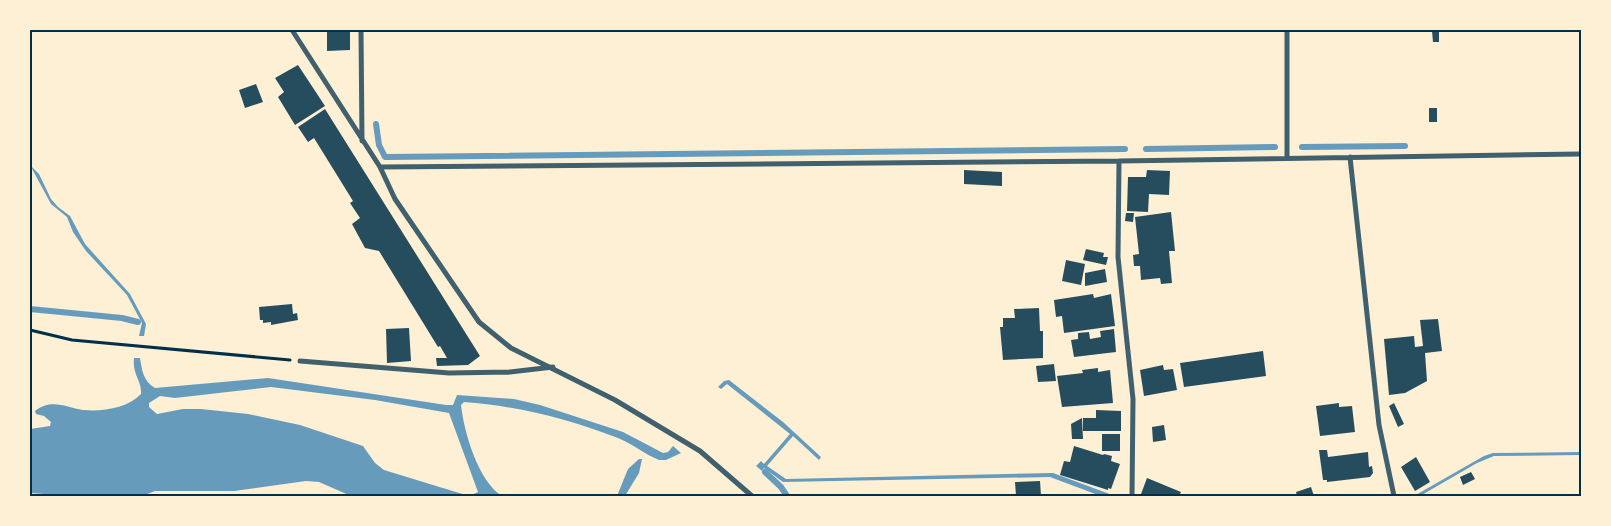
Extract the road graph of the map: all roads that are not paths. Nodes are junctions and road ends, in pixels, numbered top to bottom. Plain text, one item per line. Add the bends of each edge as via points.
1 (292, 30) edge
2 (360, 30) edge
3 (1287, 30) edge
4 (362, 142) junction
5 (1581, 154) edge
6 (1287, 157) junction
7 (1350, 157) junction
8 (1119, 161) junction
9 (380, 167) junction
10 (300, 361) road end
11 (553, 367) junction
12 (752, 496) edge
13 (1132, 496) edge
14 (1394, 496) edge

1 - 4 street
2 - 4 street
3 - 6 street
4 - 9 street
5 - 7 street
6 - 7 street
6 - 8 street
7 - 14 street via 1378,426
8 - 9 street
8 - 13 street via 1118,257 1133,399
9 - 11 street via 395,199 479,322 512,348
10 - 11 street via 449,373 510,372
11 - 12 street via 700,451

